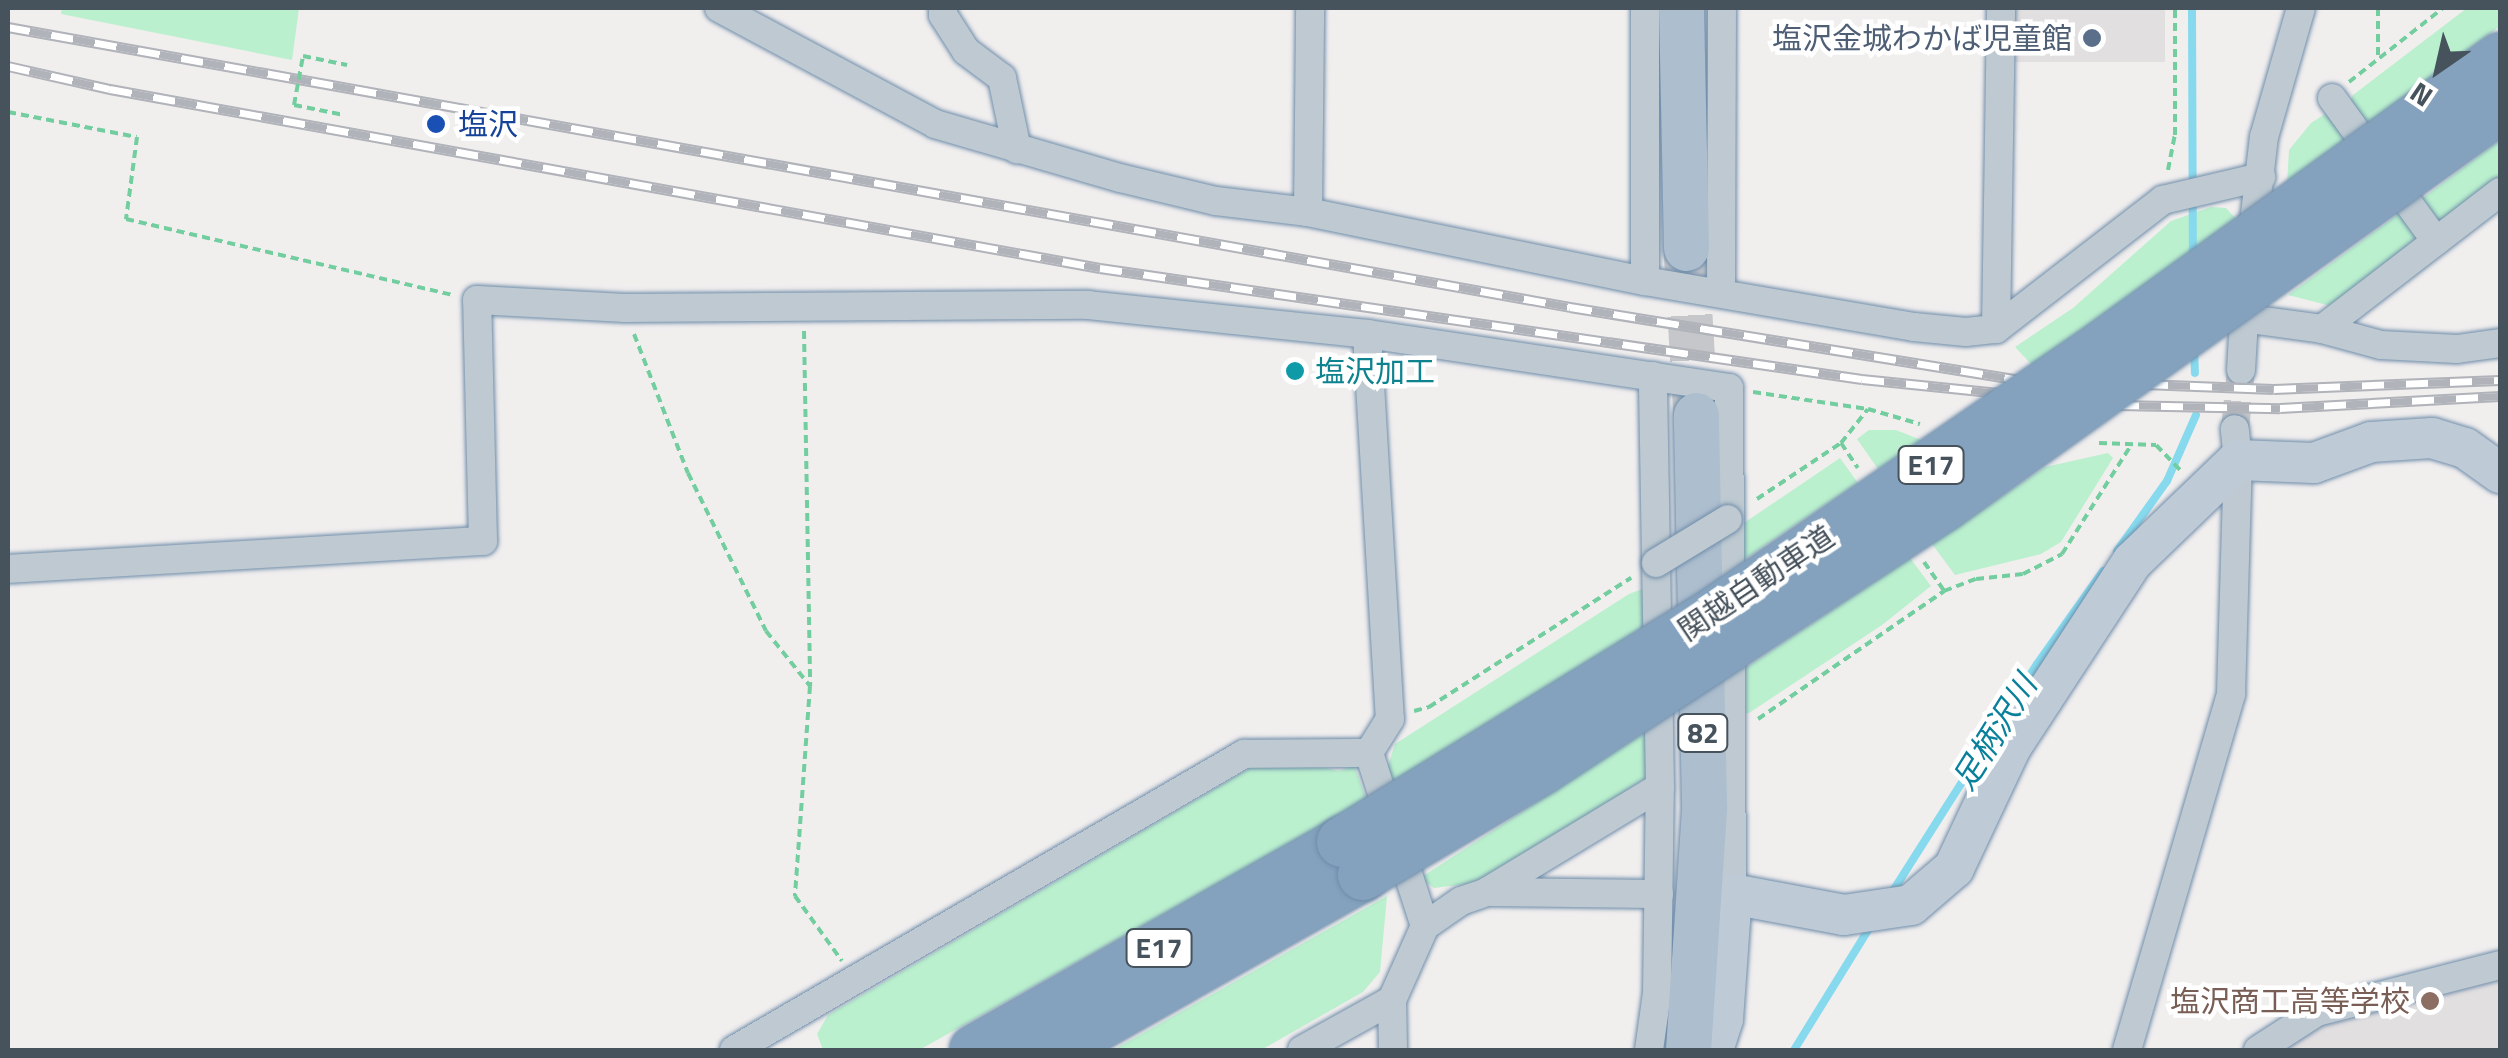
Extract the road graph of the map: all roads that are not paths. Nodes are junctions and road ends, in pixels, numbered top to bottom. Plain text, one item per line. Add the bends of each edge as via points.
1 (719, 8) edge
2 (943, 8) edge
3 (1310, 8) edge
4 (1645, 8) edge
5 (1682, 8) edge
6 (1722, 8) edge
7 (2001, 8) edge
8 (2302, 8) edge
9 (2500, 58) edge
10 (2332, 98) road end
11 (2500, 108) edge
12 (1017, 149) junction
13 (2260, 177) junction
14 (2500, 192) edge
15 (1308, 212) junction
16 (2436, 240) junction
17 (1686, 248) tunnel mouth
18 (1646, 281) junction
19 (1720, 293) junction
20 (2242, 318) junction
21 (1996, 329) junction
22 (2322, 329) junction
23 (1367, 334) junction
24 (2500, 343) edge
25 (2242, 370) tunnel mouth
26 (1653, 376) junction
27 (1696, 415) tunnel mouth
28 (2236, 444) junction
29 (2500, 472) edge
30 (1728, 519) junction
31 (1656, 563) junction
32 (8, 569) edge
33 (1369, 753) junction
34 (1660, 787) junction
35 (1353, 859) junction
36 (1487, 892) junction
37 (1659, 894) junction
38 (1732, 894) junction
39 (1425, 926) junction
40 (2500, 964) edge
41 (1392, 1000) junction
42 (771, 1043) edge
43 (734, 1050) edge
44 (975, 1050) edge
45 (1054, 1050) edge
46 (1302, 1050) edge
47 (1393, 1050) edge
48 (1648, 1050) edge
49 (1688, 1050) edge
50 (1713, 1050) edge
51 (2127, 1050) edge
52 (2258, 1050) edge

1 - 12 street via 935,124
2 - 12 street via 966,51 1002,78
3 - 15 street
4 - 18 street
5 - 17 main road
6 - 19 street
7 - 21 street
8 - 13 street via 2264,137
9 - 35 highway, 関越自動車道 / E17, bridge via 2117,336 1734,600 1524,734
10 - 16 street
11 - 35 highway, 関越自動車道 / E17, bridge via 1882,548 1542,769
12 - 15 street via 1216,202
13 - 20 street
13 - 21 street via 2167,199
14 - 16 street
15 - 18 street
16 - 22 street
18 - 19 street
19 - 21 street via 1914,327
20 - 22 street
20 - 25 street
22 - 24 street via 2381,344 2457,349
23 - 26 street
23 - 32 street via 1088,305 624,308 477,300 483,542
23 - 33 street via 1390,718
26 - 30 street via 1729,388
26 - 31 street
27 - 49 main road, 82 via 1704,806
28 - 29 main road via 2314,462 2371,442 2432,438 2465,448
28 - 38 main road via 2132,562 2011,747 1954,868 1911,905 1844,915
28 - 51 street via 2231,694
30 - 31 street, bridge
30 - 38 street
31 - 34 street
33 - 39 street
33 - 42 street via 1244,754 857,980
34 - 36 street
34 - 37 street
35 - 44 highway, 関越自動車道 / E17
35 - 45 highway, 関越自動車道 / E17
36 - 37 street
36 - 39 street
37 - 48 street via 1658,993
38 - 50 main road via 1723,1019
39 - 41 street
40 - 52 street via 2317,1012
41 - 46 street
41 - 47 street
42 - 43 street

